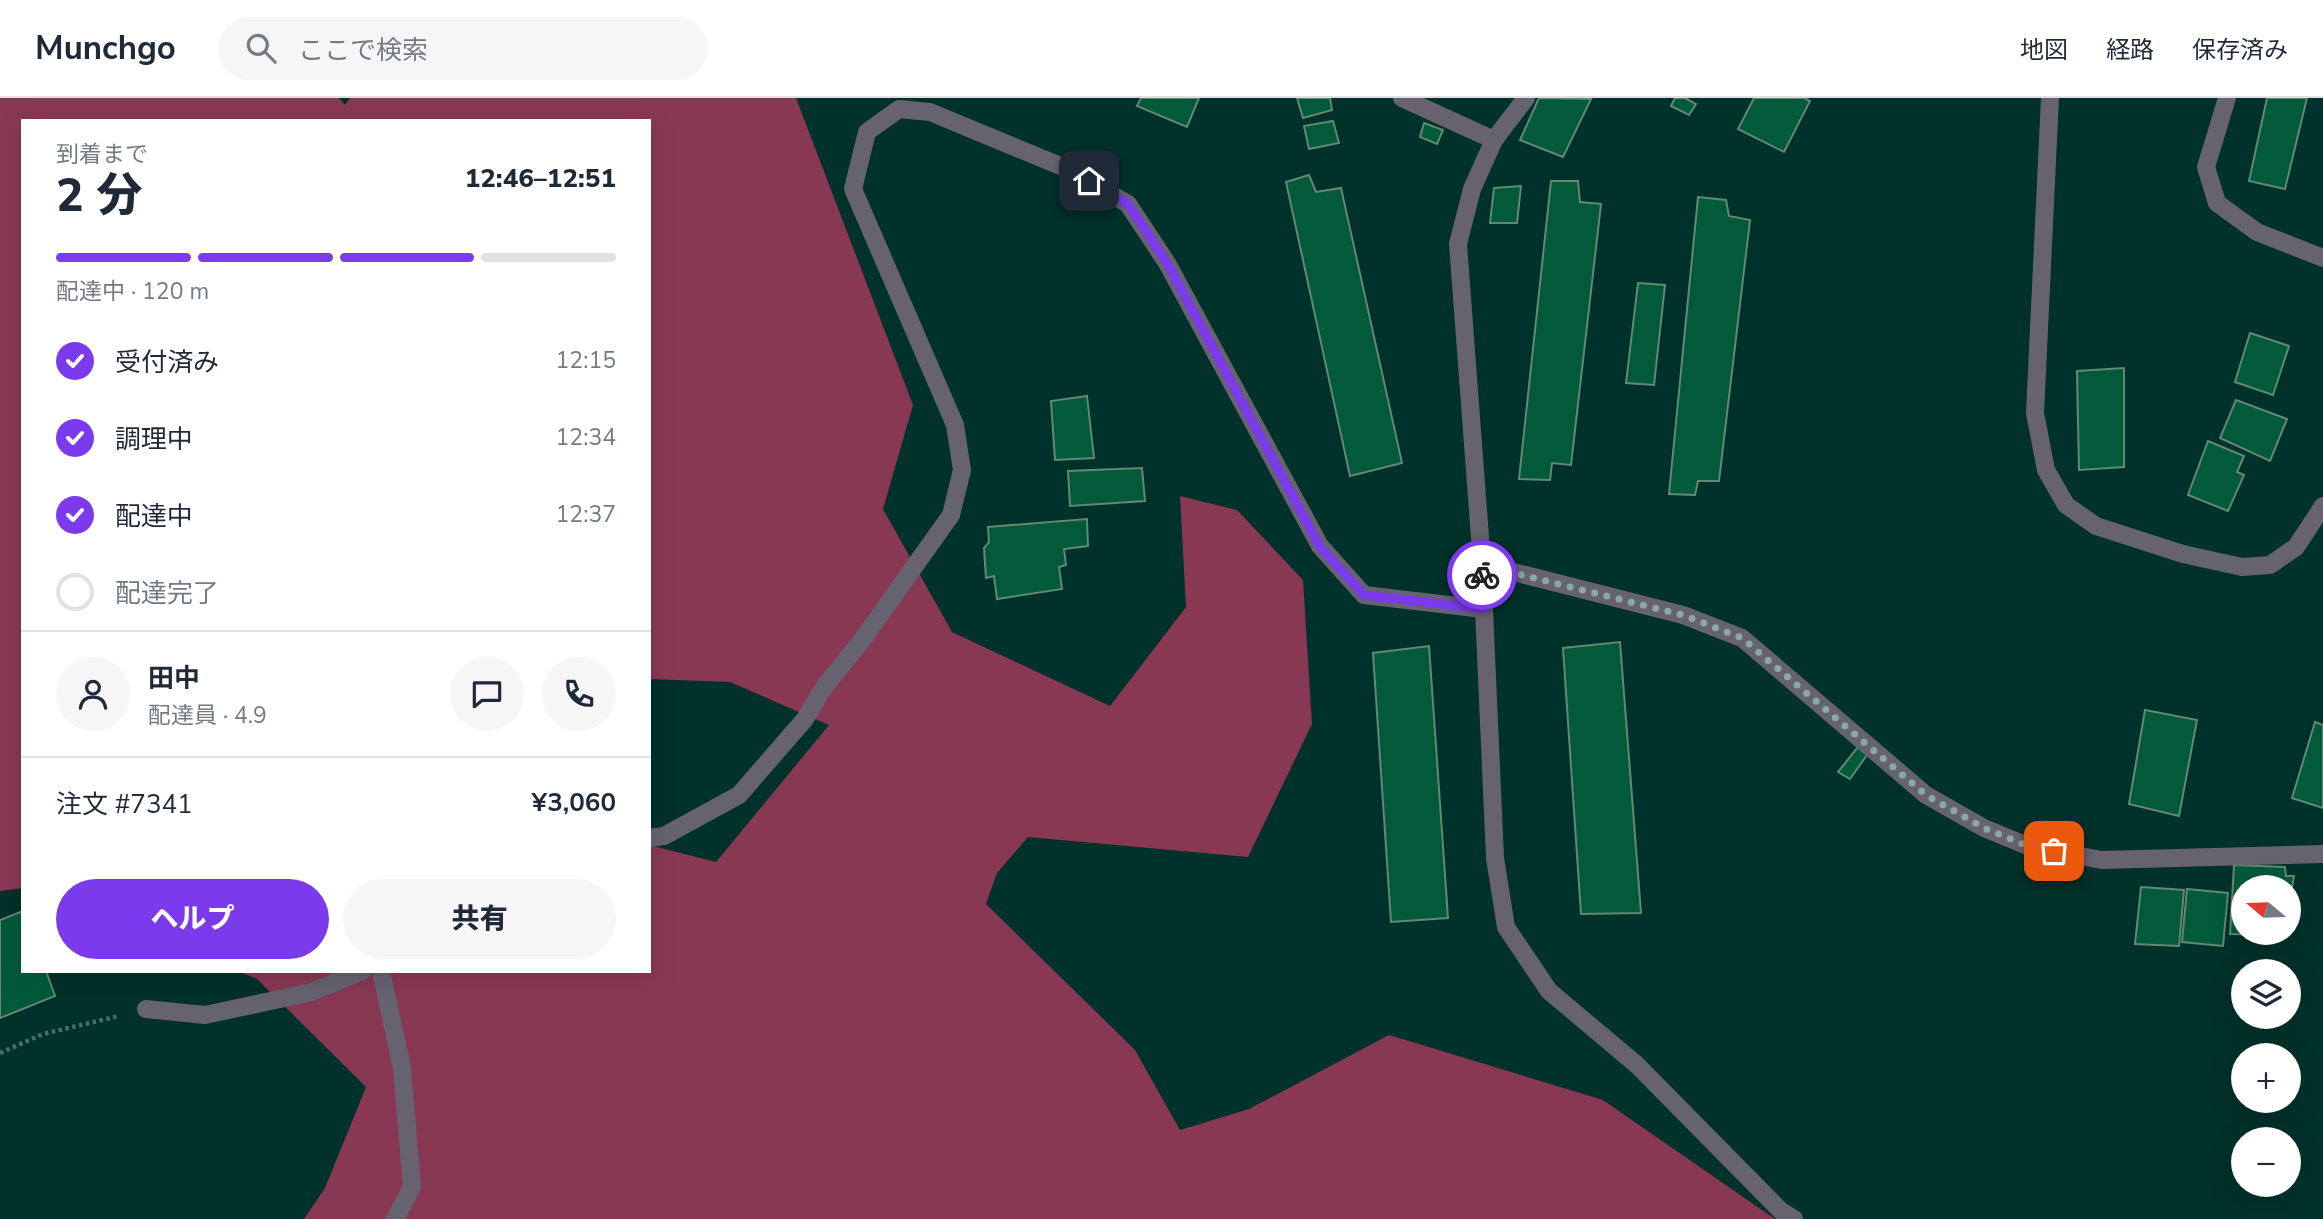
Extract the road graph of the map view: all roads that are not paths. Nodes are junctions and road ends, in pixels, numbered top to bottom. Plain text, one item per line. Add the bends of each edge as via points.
1 (1402, 98) edge
2 (1526, 98) edge
3 (2050, 98) edge
4 (2227, 98) edge
5 (1494, 140) junction
6 (2323, 258) edge
7 (2323, 506) edge
8 (1482, 565) junction
9 (1483, 609) junction
10 (651, 838) edge
11 (2323, 854) edge
12 (357, 973) edge
13 (381, 973) edge
14 (146, 1009) road end
15 (395, 1219) edge
16 (1794, 1219) edge

1 - 5 street
2 - 5 street
3 - 7 street via 2035,413 2046,470 2066,505 2096,526 2242,567 2270,565 2296,547
4 - 6 street via 2206,167 2217,203 2256,232
5 - 8 street via 1472,189 1458,244
8 - 9 street
8 - 11 street via 1683,615 1742,638 1926,795 1984,828 2030,847 2102,860
9 - 10 street via 1364,595 1320,547 1167,263 1128,204 1070,170 930,111 899,109 867,132 853,189 956,425 962,470 951,515 805,719 739,794 664,836
9 - 16 street via 1495,858 1506,927 1549,991 1637,1065 1780,1211
12 - 14 street via 312,992 205,1016
13 - 15 street via 402,1068 412,1187

